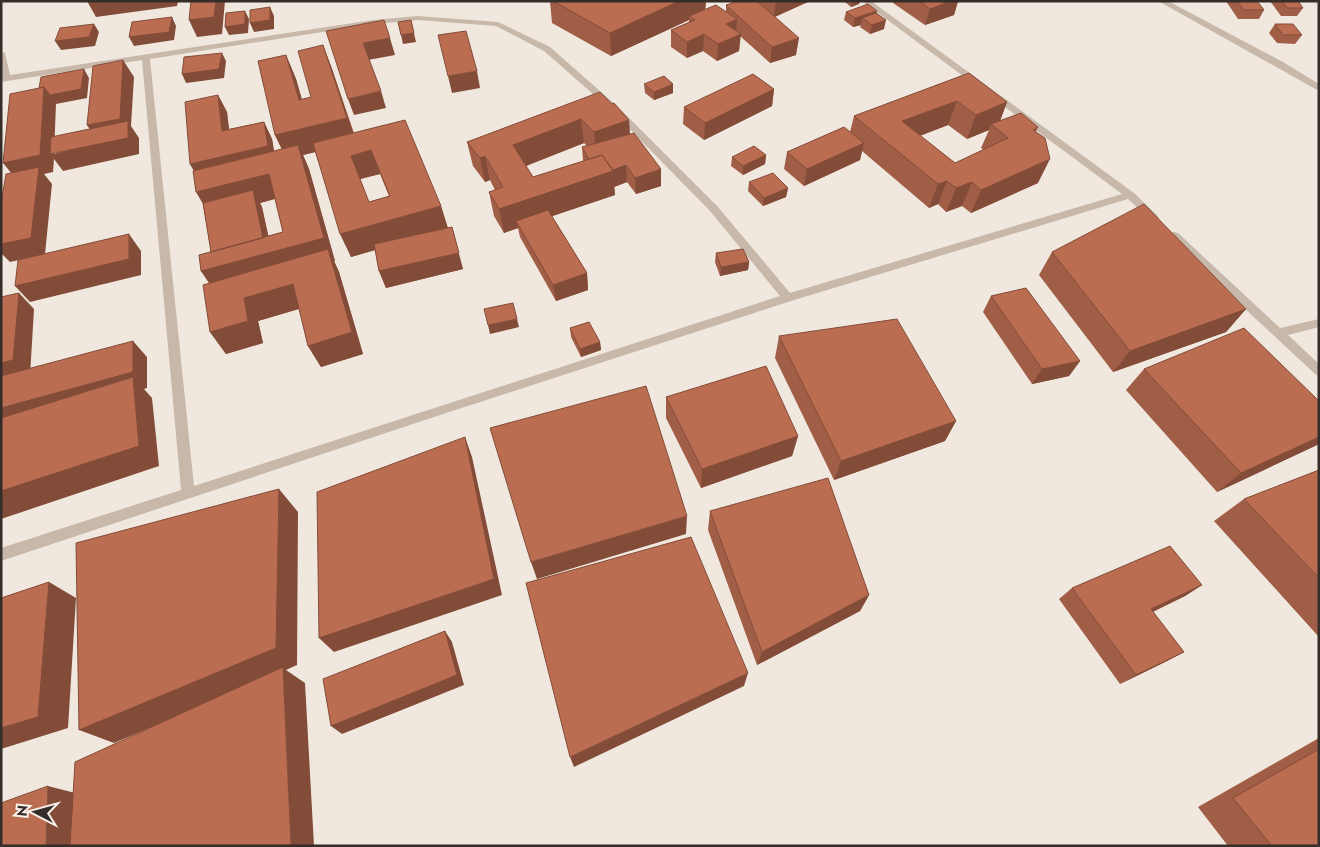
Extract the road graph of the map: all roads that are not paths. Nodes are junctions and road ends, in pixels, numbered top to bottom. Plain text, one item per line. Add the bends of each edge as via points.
1 (866, 1) edge
2 (1164, 2) edge
3 (1, 53) edge
4 (146, 57) junction
5 (4, 79) edge
6 (1319, 88) edge
7 (1130, 195) junction
8 (788, 298) junction
9 (1319, 323) edge
10 (1278, 332) junction
11 (1319, 371) edge
12 (188, 494) junction
13 (1, 556) edge

1 - 7 street
2 - 6 street
3 - 5 street
4 - 5 street
4 - 8 street via 372,22 418,18 498,24 547,49 614,108 714,208
4 - 12 street
7 - 8 street
7 - 10 street
8 - 12 street
9 - 10 street
10 - 11 street
12 - 13 street

